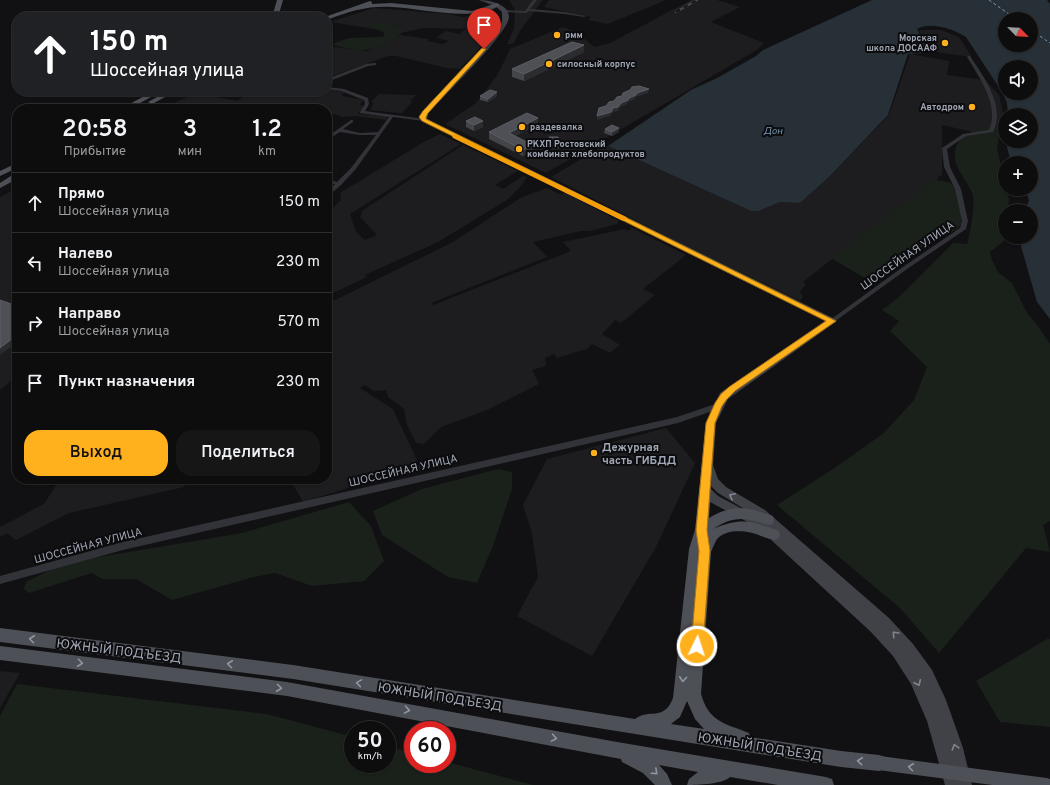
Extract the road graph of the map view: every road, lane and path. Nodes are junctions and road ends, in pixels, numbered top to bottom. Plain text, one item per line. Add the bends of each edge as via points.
1 (280, 0) edge
2 (380, 0) edge
3 (394, 0) edge
4 (482, 0) edge
5 (535, 0) edge
6 (364, 3) edge
7 (495, 4) junction
8 (505, 11) junction
9 (527, 11) junction
10 (276, 12) edge
11 (332, 14) edge
12 (584, 16) dead end
13 (969, 57) dead end
14 (375, 64) dead end
15 (332, 79) edge
16 (332, 89) edge
17 (149, 96) edge
18 (164, 96) edge
19 (134, 104) edge
20 (148, 104) edge
21 (392, 116) junction
22 (424, 120) junction
23 (351, 121) dead end
24 (339, 130) junction
25 (380, 133) junction
26 (332, 135) edge
27 (12, 168) edge
28 (0, 174) edge
29 (12, 175) edge
30 (12, 179) edge
31 (0, 181) edge
32 (332, 182) edge
33 (338, 184) junction
34 (0, 186) edge
35 (332, 190) edge
36 (832, 321) junction
37 (718, 406) junction
38 (708, 462) junction
39 (705, 491) junction
40 (740, 512) junction
41 (768, 520) junction
42 (701, 530) junction
43 (774, 535) junction
44 (704, 551) junction
45 (0, 580) edge
46 (0, 635) edge
47 (0, 653) edge
48 (620, 724) junction
49 (763, 747) junction
50 (617, 750) junction
51 (763, 775) junction
52 (664, 785) edge
53 (695, 785) edge
54 (826, 785) edge
55 (952, 785) edge
56 (966, 785) edge
57 (1046, 785) edge

1 - 10 main road
2 - 6 main road
3 - 7 main road via 400,5 471,11
4 - 7 main road
5 - 9 street
6 - 7 main road via 472,13
6 - 11 main road
7 - 8 main road
8 - 9 street
8 - 22 main road via 505,22 494,39 425,112 422,117
9 - 12 street
13 - 36 street, ШОССЕЙНАЯ УЛИЦА via 982,79 996,111 996,118 991,131 965,135 944,148 947,167 958,189 965,221 963,229
14 - 15 street
16 - 21 street via 366,99 368,104 362,112
17 - 19 main road
18 - 20 main road
21 - 22 street
21 - 25 street
22 - 36 main road
23 - 24 street
24 - 25 street via 360,134
24 - 26 street
25 - 33 street via 353,169
27 - 28 main road
29 - 31 main road
30 - 34 main road
32 - 33 street
33 - 35 street
36 - 37 main road, ШОССЕЙНАЯ УЛИЦА via 732,389
37 - 38 main road, ШОССЕЙНАЯ УЛИЦА via 711,423
37 - 45 street, ШОССЕЙНАЯ УЛИЦА via 678,420 123,546
38 - 39 main road, ШОССЕЙНАЯ УЛИЦА
41 -> 38 main road via 722,490 713,481
39 - 40 main road via 714,499
39 - 42 main road
40 - 41 main road
40 - 42 main road via 717,519
40 - 43 main road
56 -> 41 main road via 941,705 927,675 908,648 884,622
42 - 44 main road
42 -> 48 main road via 696,549 682,698 675,713 667,720
43 - 44 main road via 755,528 730,527 714,534
43 -> 55 main road via 876,628 898,652 916,679 934,720
44 - 49 main road via 694,694 696,705 699,714 711,726
48 -> 46 main road, ЮЖНЫЙ ПОДЪЕЗД via 293,672
47 -> 50 main road, ЮЖНЫЙ ПОДЪЕЗД via 287,689
48 - 49 main road, ЮЖНЫЙ ПОДЪЕЗД
57 -> 49 main road, ЮЖНЫЙ ПОДЪЕЗД, bridge
50 - 51 main road, ЮЖНЫЙ ПОДЪЕЗД
50 -> 52 main road via 654,770
51 - 53 main road via 713,773
51 - 54 main road, ЮЖНЫЙ ПОДЪЕЗД

